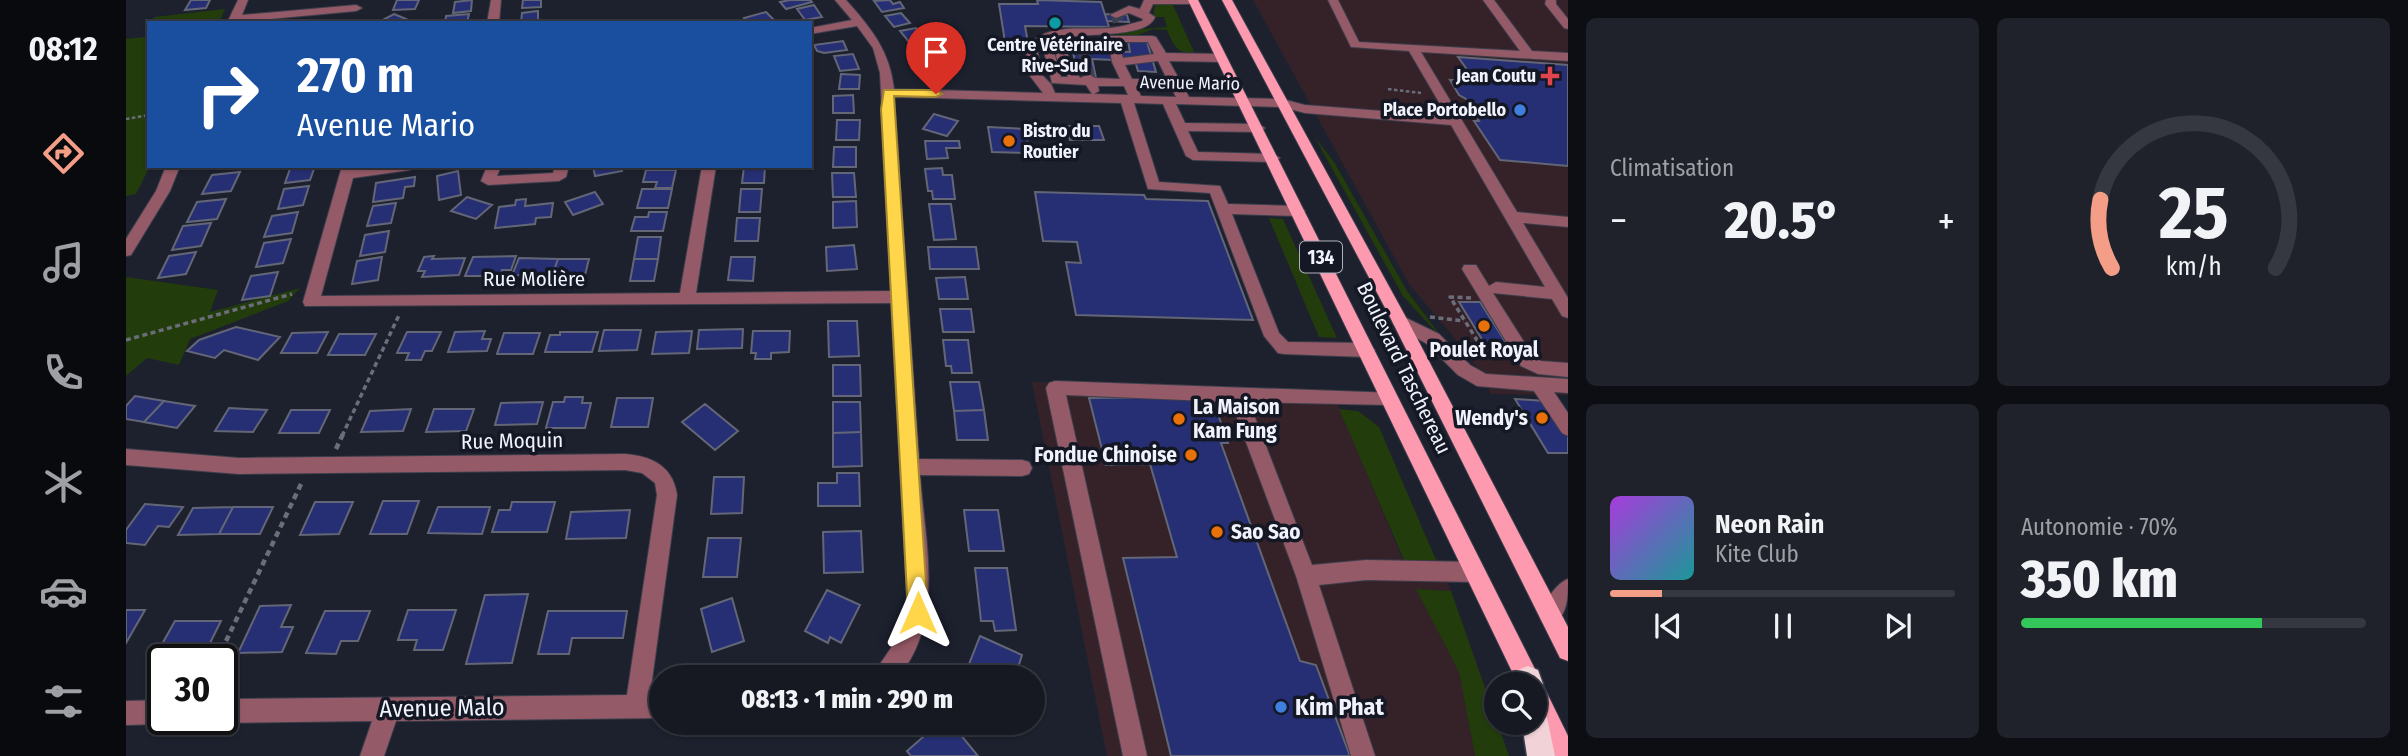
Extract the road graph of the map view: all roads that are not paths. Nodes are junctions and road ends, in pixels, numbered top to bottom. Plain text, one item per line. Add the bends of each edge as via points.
1 (243, 0) edge
2 (496, 0) edge
3 (840, 0) edge
4 (1193, 0) edge
5 (1227, 0) edge
6 (1333, 0) edge
7 (1488, 0) edge
8 (1551, 0) edge
9 (356, 8) dead end
10 (1117, 18) dead end
11 (1147, 20) junction
12 (234, 21) edge
13 (493, 21) edge
14 (859, 22) junction
15 (1568, 26) edge
16 (812, 31) edge
17 (1111, 38) junction
18 (1081, 45) junction
19 (1376, 47) junction
20 (1413, 48) junction
21 (1529, 55) junction
22 (1162, 57) junction
23 (1568, 57) edge
24 (1222, 58) junction
25 (1118, 62) junction
26 (1426, 69) junction
27 (1090, 80) junction
28 (1076, 81) junction
29 (1129, 82) junction
30 (1177, 83) junction
31 (888, 93) junction
32 (1050, 97) junction
33 (1095, 98) junction
34 (1131, 99) junction
35 (1168, 100) junction
36 (1184, 100) junction
37 (1244, 102) junction
38 (1282, 103) junction
39 (1452, 116) junction
40 (1182, 127) junction
41 (1258, 128) junction
42 (1273, 158) junction
43 (172, 168) edge
44 (385, 168) edge
45 (493, 168) edge
46 (561, 168) edge
47 (709, 168) edge
48 (347, 171) edge
49 (1223, 209) junction
50 (1298, 211) junction
51 (1514, 217) junction
52 (1568, 222) edge
53 (126, 251) edge
54 (1470, 269) dead end
55 (1496, 288) dead end
56 (1558, 294) junction
57 (899, 297) junction
58 (687, 299) junction
59 (1568, 312) edge
60 (1399, 321) junction
61 (1366, 350) junction
62 (1568, 370) edge
63 (1540, 385) junction
64 (1568, 386) edge
65 (1237, 395) junction
66 (1389, 398) junction
67 (1568, 428) edge
68 (126, 457) edge
69 (910, 467) junction
70 (1022, 468) dead end
71 (1475, 572) junction
72 (1306, 576) junction
73 (1568, 589) edge
74 (1549, 615) junction
75 (1568, 650) edge
76 (893, 665) edge
77 (1525, 672) edge
78 (637, 706) junction
79 (649, 706) edge
80 (388, 708) junction
81 (238, 711) edge
82 (147, 712) edge
83 (126, 713) edge
84 (1547, 718) edge
85 (1538, 735) edge
86 (372, 756) edge
87 (1135, 756) edge
88 (1363, 756) edge
89 (1541, 756) edge
90 (1565, 756) edge

1 - 12 street
2 - 13 street
3 - 14 street
4 - 11 street via 1149,1
4 - 24 main road, Boulevard Taschereau / 134
5 - 38 main road, Boulevard Taschereau / 134
6 - 19 street via 1354,45
7 - 21 street
8 - 15 street
9 - 12 street
10 - 11 street via 1127,9
11 - 32 street via 1111,31 1076,30 1042,37 1031,47 1036,76
14 - 16 street
14 - 31 street via 882,52
17 - 18 street
17 - 22 street via 1152,38
17 - 25 street
18 - 28 street via 1062,48 1062,57
18 - 28 street via 1051,42 1047,46 1056,80
19 - 20 street
19 - 26 street
20 - 21 street
20 - 26 street
21 - 23 street
22 - 24 street
22 - 25 street
22 - 30 street
24 - 37 main road, Boulevard Taschereau / 134
25 - 29 street
26 - 39 street
27 - 28 street
27 - 29 street
27 - 33 street
29 - 30 street
29 - 34 street
30 - 36 street
31 - 32 street, Avenue Mario
31 - 57 street
32 - 33 street, Avenue Mario
33 - 34 street, Avenue Mario
34 - 35 street, Avenue Mario
34 - 49 street via 1153,186 1215,189
35 - 36 street, Avenue Mario
35 - 40 street
36 - 37 street, Avenue Mario
37 - 38 street, Avenue Mario
37 - 41 main road, Boulevard Taschereau / 134
38 - 39 street, Avenue Mario via 1305,109
38 - 60 main road, Boulevard Taschereau / 134
39 - 51 street
40 - 41 street
40 - 42 street via 1193,156
41 - 42 main road, Boulevard Taschereau / 134
42 - 50 main road, Boulevard Taschereau / 134
43 - 53 street
44 - 48 street
45 - 46 street via 488,181 559,177
47 - 58 street
48 - 58 street, Rue Molière via 311,302
49 - 50 street
49 - 61 street via 1272,336 1284,348
50 - 61 main road, Boulevard Taschereau / 134
51 - 52 street
51 - 56 street
54 - 62 street via 1527,361 1538,367
55 - 56 street
56 - 59 street
57 - 58 street, Rue Molière
57 - 69 street
60 - 63 street via 1433,339 1477,378 1495,384
60 - 74 main road, Boulevard Taschereau / 134
61 - 66 main road, Boulevard Taschereau / 134
63 - 64 street
63 - 67 street
65 - 66 street
65 - 72 street
65 - 87 street via 1055,388
66 - 71 main road, Boulevard Taschereau / 134
68 - 78 street, Rue Moquin via 239,466 649,465 663,478 667,495
69 - 70 street
69 - 76 street via 918,613 915,628
71 - 72 street via 1366,570
71 - 77 main road, Boulevard Taschereau / 134
72 - 88 street
73 - 74 street
74 - 75 main road, Boulevard Taschereau / 134
78 - 79 street, Avenue Malo
78 - 80 street, Avenue Malo
80 - 81 street, Avenue Malo
80 - 86 street
82 - 83 street
84 - 90 main road, Boulevard Taschereau / 134
85 - 89 highway

